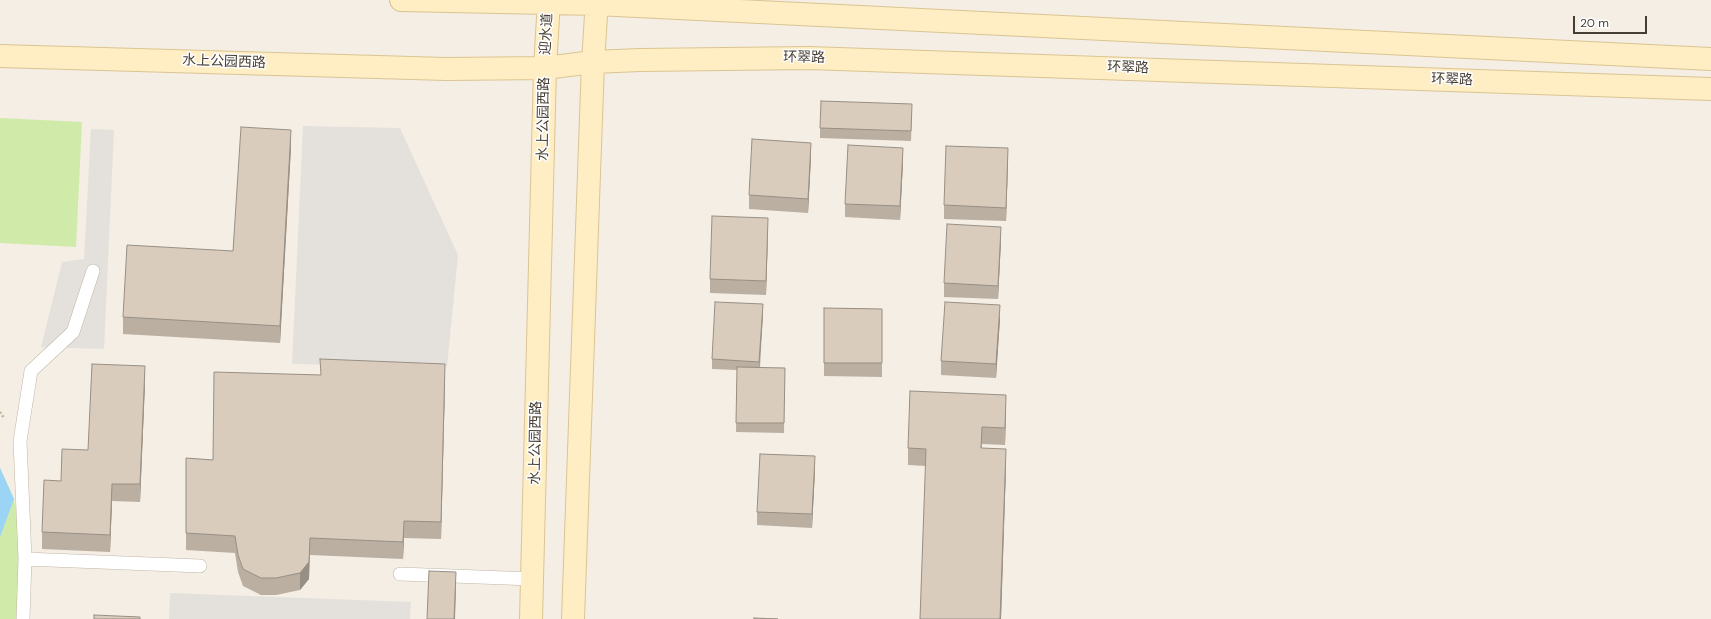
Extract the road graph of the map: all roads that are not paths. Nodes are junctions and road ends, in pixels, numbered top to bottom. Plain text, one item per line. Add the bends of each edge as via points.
1 (401, 0) edge
2 (549, 2) edge
3 (597, 2) edge
4 (0, 56) edge
5 (1711, 59) edge
6 (593, 62) junction
7 (545, 68) junction
8 (1711, 89) edge
9 (93, 271) dead end
10 (25, 559) junction
11 (200, 566) dead end
12 (400, 574) dead end
13 (532, 579) junction
14 (23, 619) edge
15 (531, 619) edge
16 (573, 619) edge

1 - 2 main road
2 - 3 main road
2 - 7 main road, 迎水道
3 - 5 main road
3 - 6 main road
4 - 7 main road, 水上公园西路 via 446,69
6 - 7 main road, 环翠路
6 - 8 main road, 环翠路 via 809,58
6 - 16 main road
7 - 13 main road, 水上公园西路
9 - 10 lane via 73,332 31,371 20,441
10 - 11 lane
10 - 14 lane
12 - 13 lane
13 - 15 main road, 水上公园西路

